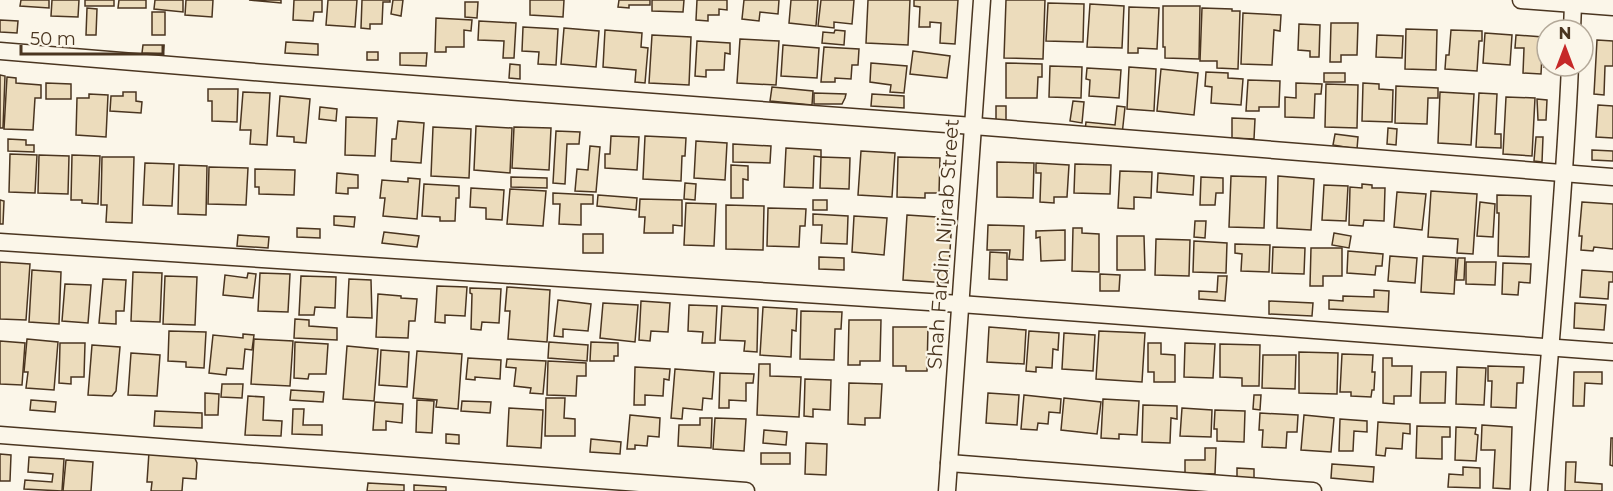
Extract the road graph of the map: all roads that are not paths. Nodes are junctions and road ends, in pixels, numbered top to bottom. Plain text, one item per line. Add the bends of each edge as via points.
1 (982, 0) edge
2 (1521, 0) edge
3 (1573, 4) junction
4 (1613, 7) edge
5 (1572, 18) edge
6 (0, 51) edge
7 (1570, 78) edge
8 (973, 126) junction
9 (1566, 174) junction
10 (1613, 177) edge
11 (0, 242) edge
12 (960, 304) junction
13 (1550, 348) junction
14 (1613, 352) edge
15 (0, 435) edge
16 (949, 463) junction
17 (746, 491) edge
18 (947, 491) edge
19 (1313, 491) edge
20 (1539, 491) edge

1 - 8 street, Shah Fardin Nijrab Street
2 - 3 street
3 - 4 street
3 - 5 street
6 - 8 street
7 - 9 street
8 - 9 street
8 - 12 street, Shah Fardin Nijrab Street
9 - 10 street
9 - 13 street
11 - 12 street
12 - 13 street
12 - 16 street, Shah Fardin Nijrab Street
13 - 14 street
13 - 20 street
15 - 17 street
16 - 18 street, Shah Fardin Nijrab Street
16 - 19 street

